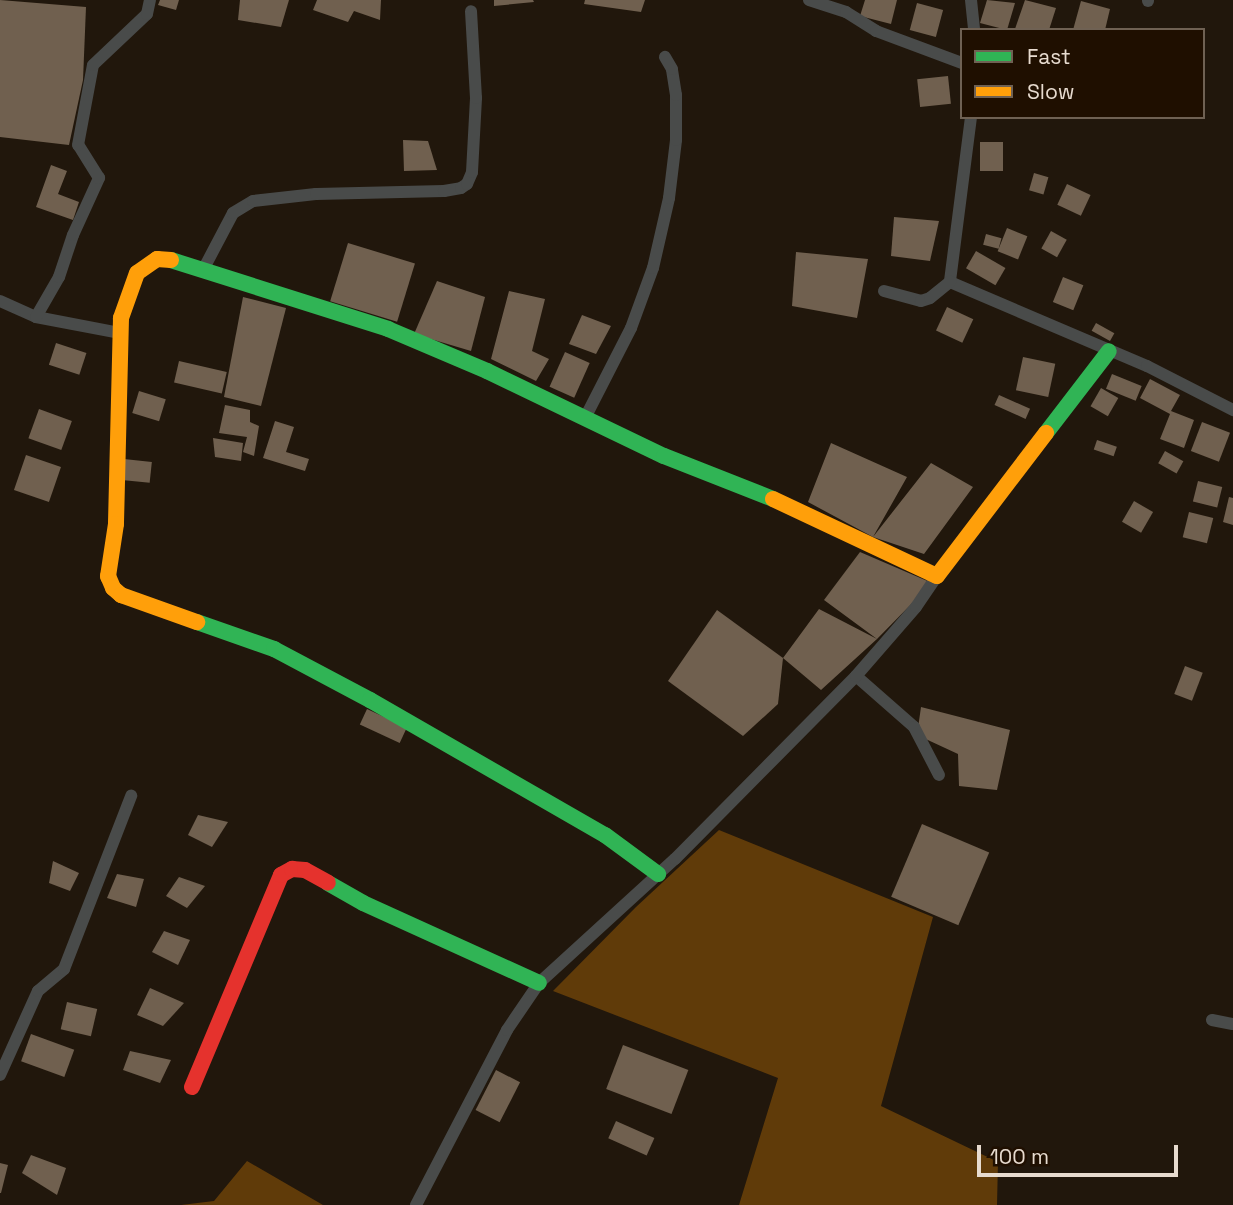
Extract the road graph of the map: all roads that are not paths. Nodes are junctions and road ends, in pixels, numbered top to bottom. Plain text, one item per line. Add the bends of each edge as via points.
1 (150, 0) edge
2 (809, 0) edge
3 (971, 0) edge
4 (471, 11) dead end
5 (974, 28) edge
6 (665, 57) dead end
7 (960, 62) edge
8 (971, 119) edge
9 (203, 270) junction
10 (950, 282) junction
11 (884, 290) dead end
12 (0, 302) edge
13 (36, 317) junction
14 (120, 333) junction
15 (1109, 351) junction
16 (1233, 410) edge
17 (585, 418) junction
18 (937, 576) junction
19 (856, 676) junction
20 (939, 775) dead end
21 (131, 796) dead end
22 (659, 874) junction
23 (539, 983) junction
24 (1212, 1020) dead end
25 (1233, 1024) edge
26 (0, 1075) edge
27 (192, 1087) dead end
28 (416, 1205) edge

1 - 13 street via 147,14 93,65 78,145 99,178 59,277
2 - 7 street
3 - 5 street
4 - 9 street via 476,98 472,172 467,184 444,191 316,194 253,201 233,214
6 - 17 street via 676,95 669,198 653,268 631,328
8 - 10 street
9 - 14 street via 172,260 147,264 137,273
9 - 17 street via 388,329
10 - 11 street via 920,301
10 - 15 street
12 - 13 street
13 - 14 street
14 - 22 street via 116,524 108,576 113,588 274,649 605,835
15 - 16 street
15 - 18 street
17 - 18 street
18 - 19 street
19 - 20 street via 908,720
19 - 22 street
21 - 26 street via 64,969 38,991
22 - 23 street
23 - 27 street via 363,903 305,870 292,869 281,875
23 - 28 street via 508,1030
24 - 25 street

